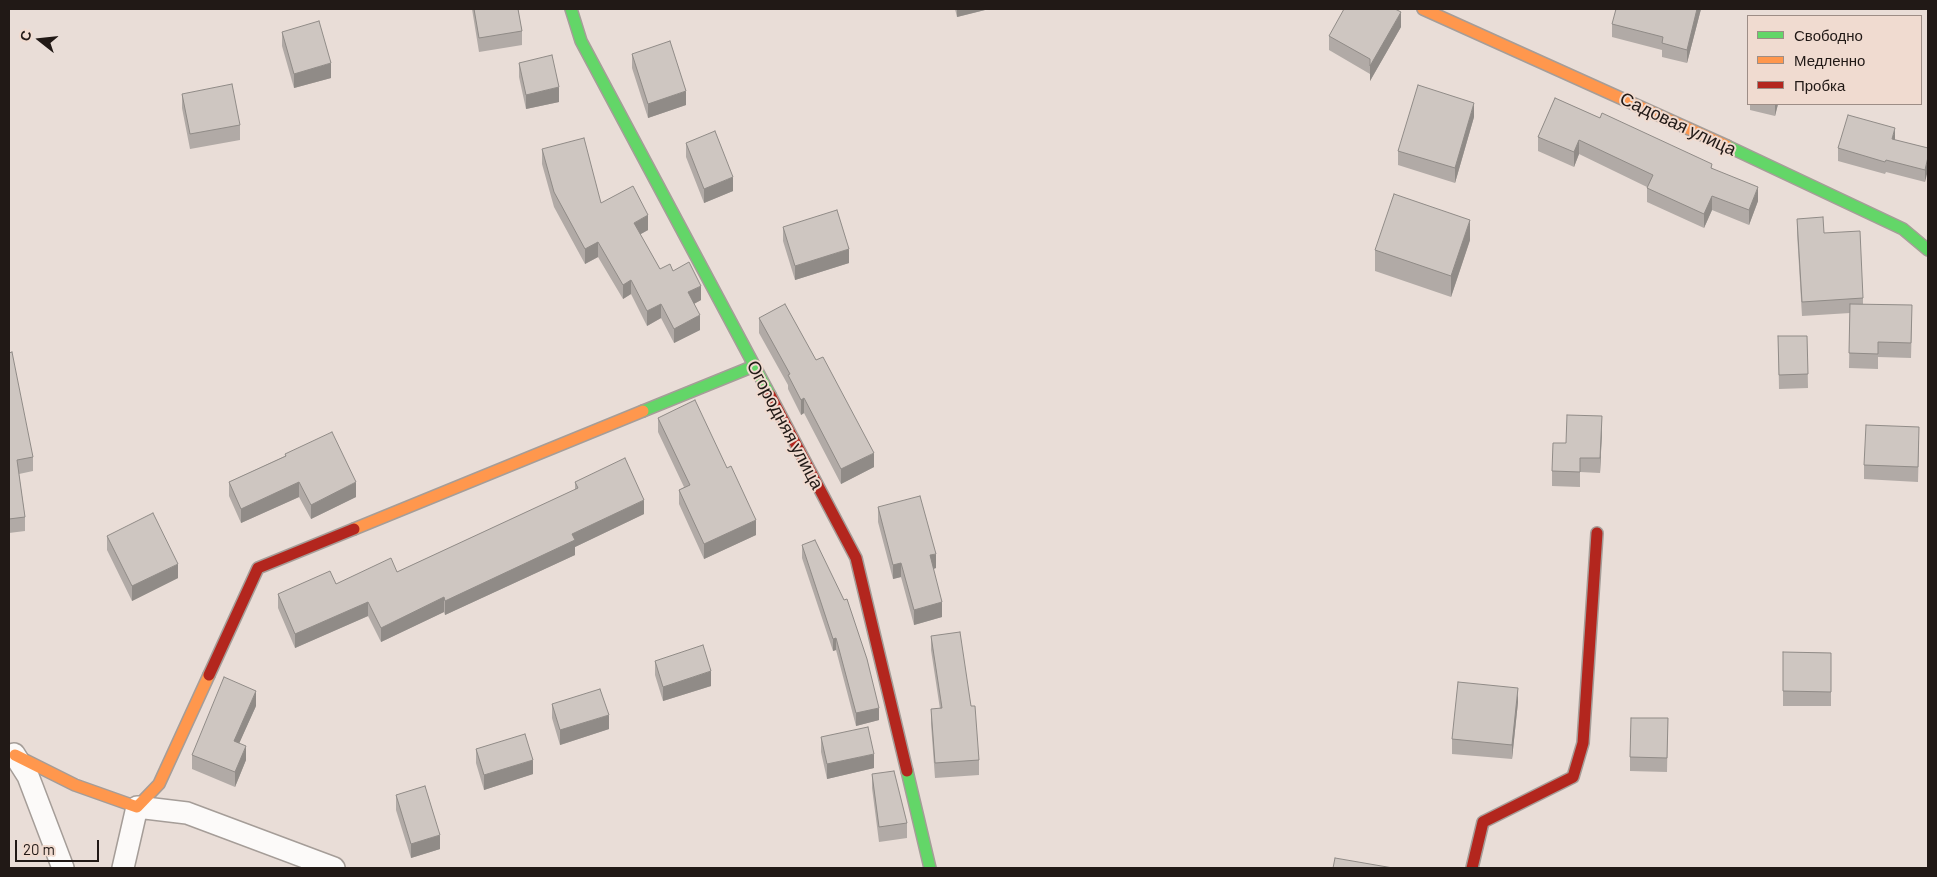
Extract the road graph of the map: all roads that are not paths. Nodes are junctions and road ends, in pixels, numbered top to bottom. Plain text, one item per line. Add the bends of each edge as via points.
1 (571, 9) edge
2 (1423, 9) edge
3 (1928, 250) edge
4 (754, 366) junction
5 (1596, 534) dead end
6 (12, 750) edge
7 (137, 808) junction
8 (63, 868) edge
9 (122, 868) edge
10 (334, 868) edge
11 (930, 868) edge
12 (1472, 868) edge

1 - 4 street, Огородняя улица via 581,41
2 - 3 street, Садовая улица via 1903,229
4 - 7 street via 258,568 159,784
4 - 11 street, Огородняя улица via 856,558
5 - 12 street via 1583,743 1573,777 1483,822
6 - 7 street via 75,785
6 - 8 street via 28,776
7 - 9 street
7 - 10 street via 187,813

